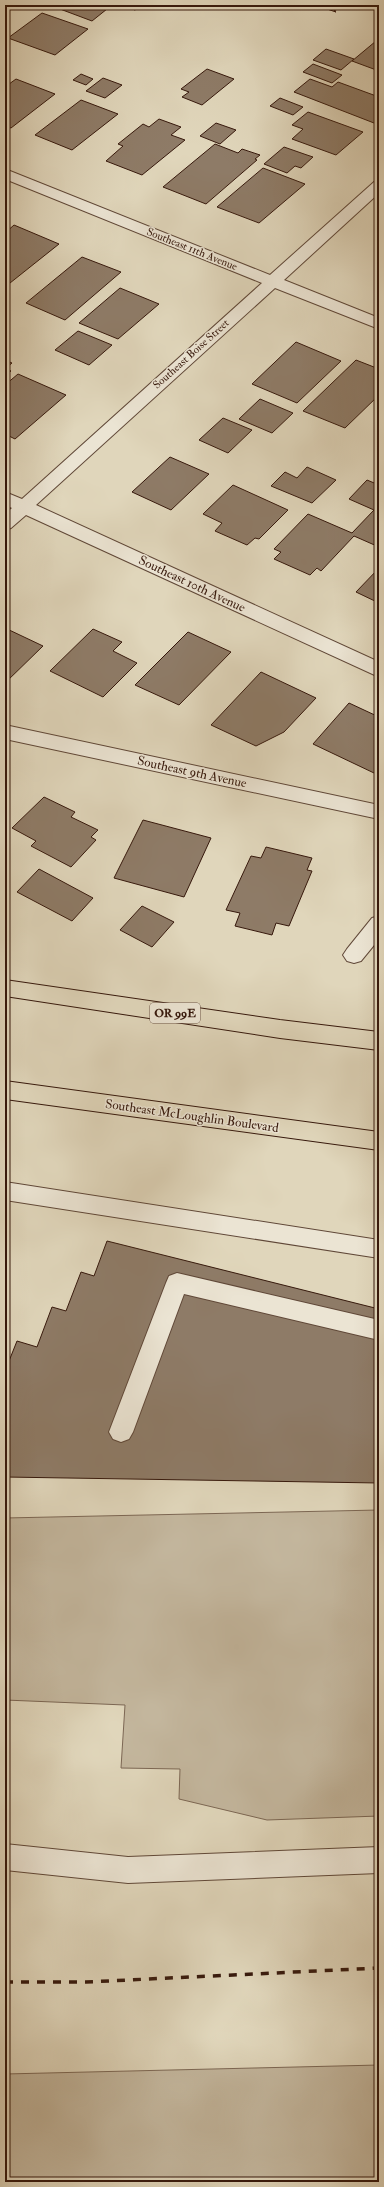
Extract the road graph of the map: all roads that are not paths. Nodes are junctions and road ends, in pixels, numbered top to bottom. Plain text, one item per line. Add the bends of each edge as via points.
1 (5, 174) edge
2 (379, 185) edge
3 (271, 281) junction
4 (379, 324) edge
5 (5, 498) edge
6 (24, 506) junction
7 (5, 524) edge
8 (379, 670) edge
9 (5, 732) edge
10 (379, 812) edge
11 (379, 924) edge
12 (354, 955) dead end
13 (5, 988) edge
14 (379, 1041) edge
15 (5, 1090) edge
16 (379, 1141) edge
17 (5, 1191) edge
18 (379, 1249) edge
19 (379, 1330) edge
20 (121, 1432) dead end
21 (5, 1857) edge
22 (379, 1860) edge

1 - 3 street, Southeast 11th Avenue
2 - 3 street, Southeast Boise Street
3 - 4 street, Southeast 11th Avenue
3 - 6 street, Southeast Boise Street
5 - 6 street, Southeast 10th Avenue
6 - 7 street, Southeast Boise Street
6 - 8 street, Southeast 10th Avenue
9 - 10 street, Southeast 9th Avenue
11 - 12 street
13 - 14 highway, OR 99E via 280,1029
15 - 16 highway, Southeast McLoughlin Boulevard
17 - 18 lane
19 - 20 lane via 177,1283
21 - 22 lane via 128,1870

